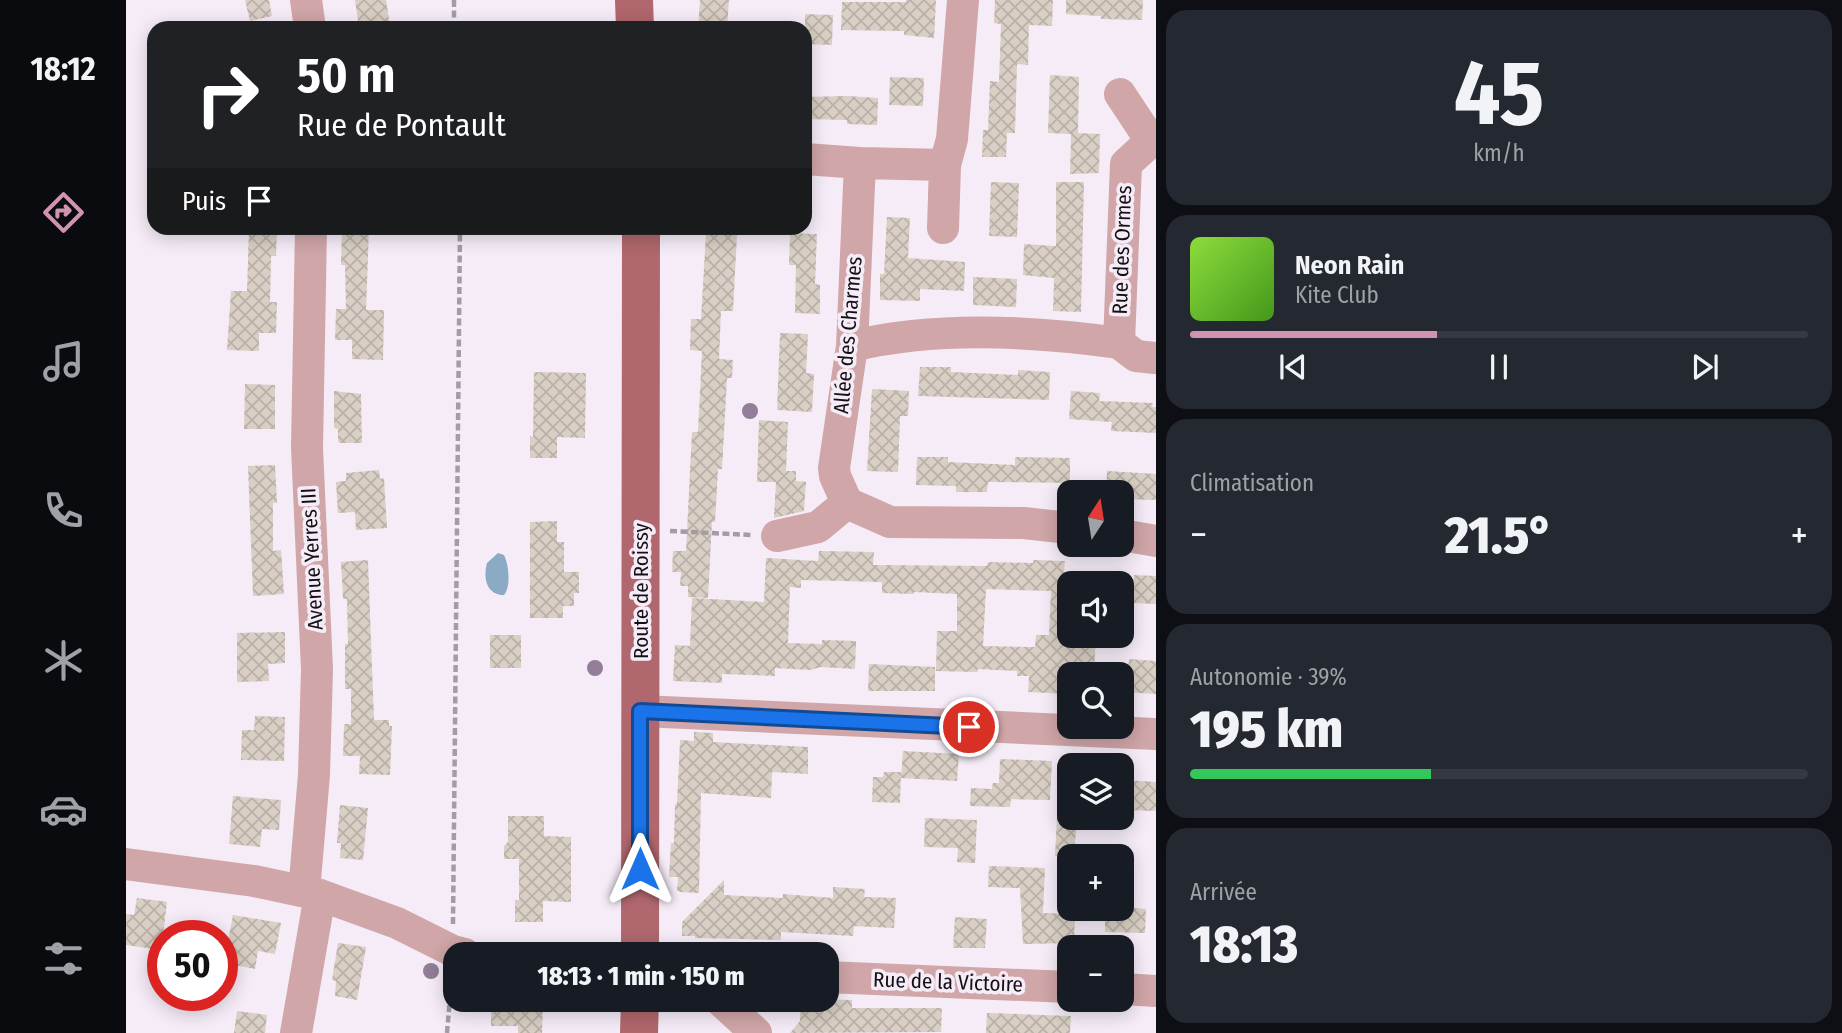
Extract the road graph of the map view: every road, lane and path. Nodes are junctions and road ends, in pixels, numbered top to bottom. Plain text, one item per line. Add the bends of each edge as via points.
1 (306, 0) edge
2 (454, 0) edge
3 (634, 0) edge
4 (964, 0) edge
5 (309, 21) edge
6 (454, 21) edge
7 (635, 21) edge
8 (1120, 94) dead end
9 (812, 160) edge
10 (860, 163) junction
11 (945, 165) junction
12 (943, 228) dead end
13 (311, 235) edge
14 (460, 235) edge
15 (641, 235) edge
16 (1119, 343) junction
17 (852, 346) junction
18 (1155, 358) edge
19 (847, 503) junction
20 (1057, 527) edge
21 (641, 529) junction
22 (777, 536) joint
23 (1134, 537) edge
24 (1156, 541) edge
25 (640, 711) junction
26 (1156, 734) edge
27 (126, 864) edge
28 (311, 893) junction
29 (459, 942) edge
30 (640, 942) edge
31 (443, 945) edge
32 (839, 978) edge
33 (1057, 987) edge
34 (1134, 990) edge
35 (1156, 991) edge
36 (450, 1012) edge
37 (640, 1012) edge
38 (733, 1012) edge
39 (296, 1033) edge
40 (447, 1033) edge
41 (639, 1033) edge
42 (756, 1033) edge

1 - 5 street
2 - 6 path
3 - 7 main road
4 - 11 street via 952,139
8 - 16 street, Rue des Ormes via 1151,141 1126,164
9 - 10 street
10 - 11 street
10 - 17 street, Allée des Charmes
11 - 12 street
13 - 28 street, Avenue Yerres III via 307,448 317,669 308,856
14 - 29 path
15 - 21 main road, Route de Roissy
16 - 17 street, Rue des Ormes via 987,333
16 - 18 street, Rue des Ormes via 1136,356
17 - 19 street, Allée des Charmes via 834,468
19 - 20 street via 890,522
19 - 22 street via 818,527
21 - 22 path
21 - 25 main road, Route de Roissy
23 - 24 street
25 - 26 street
25 - 30 main road, Route de Roissy
27 - 28 street
28 - 31 street via 397,923
28 - 39 street, Avenue Yerres III
32 - 33 street, Rue de la Victoire
34 - 35 street
36 - 40 path
37 - 41 main road
38 - 42 street

